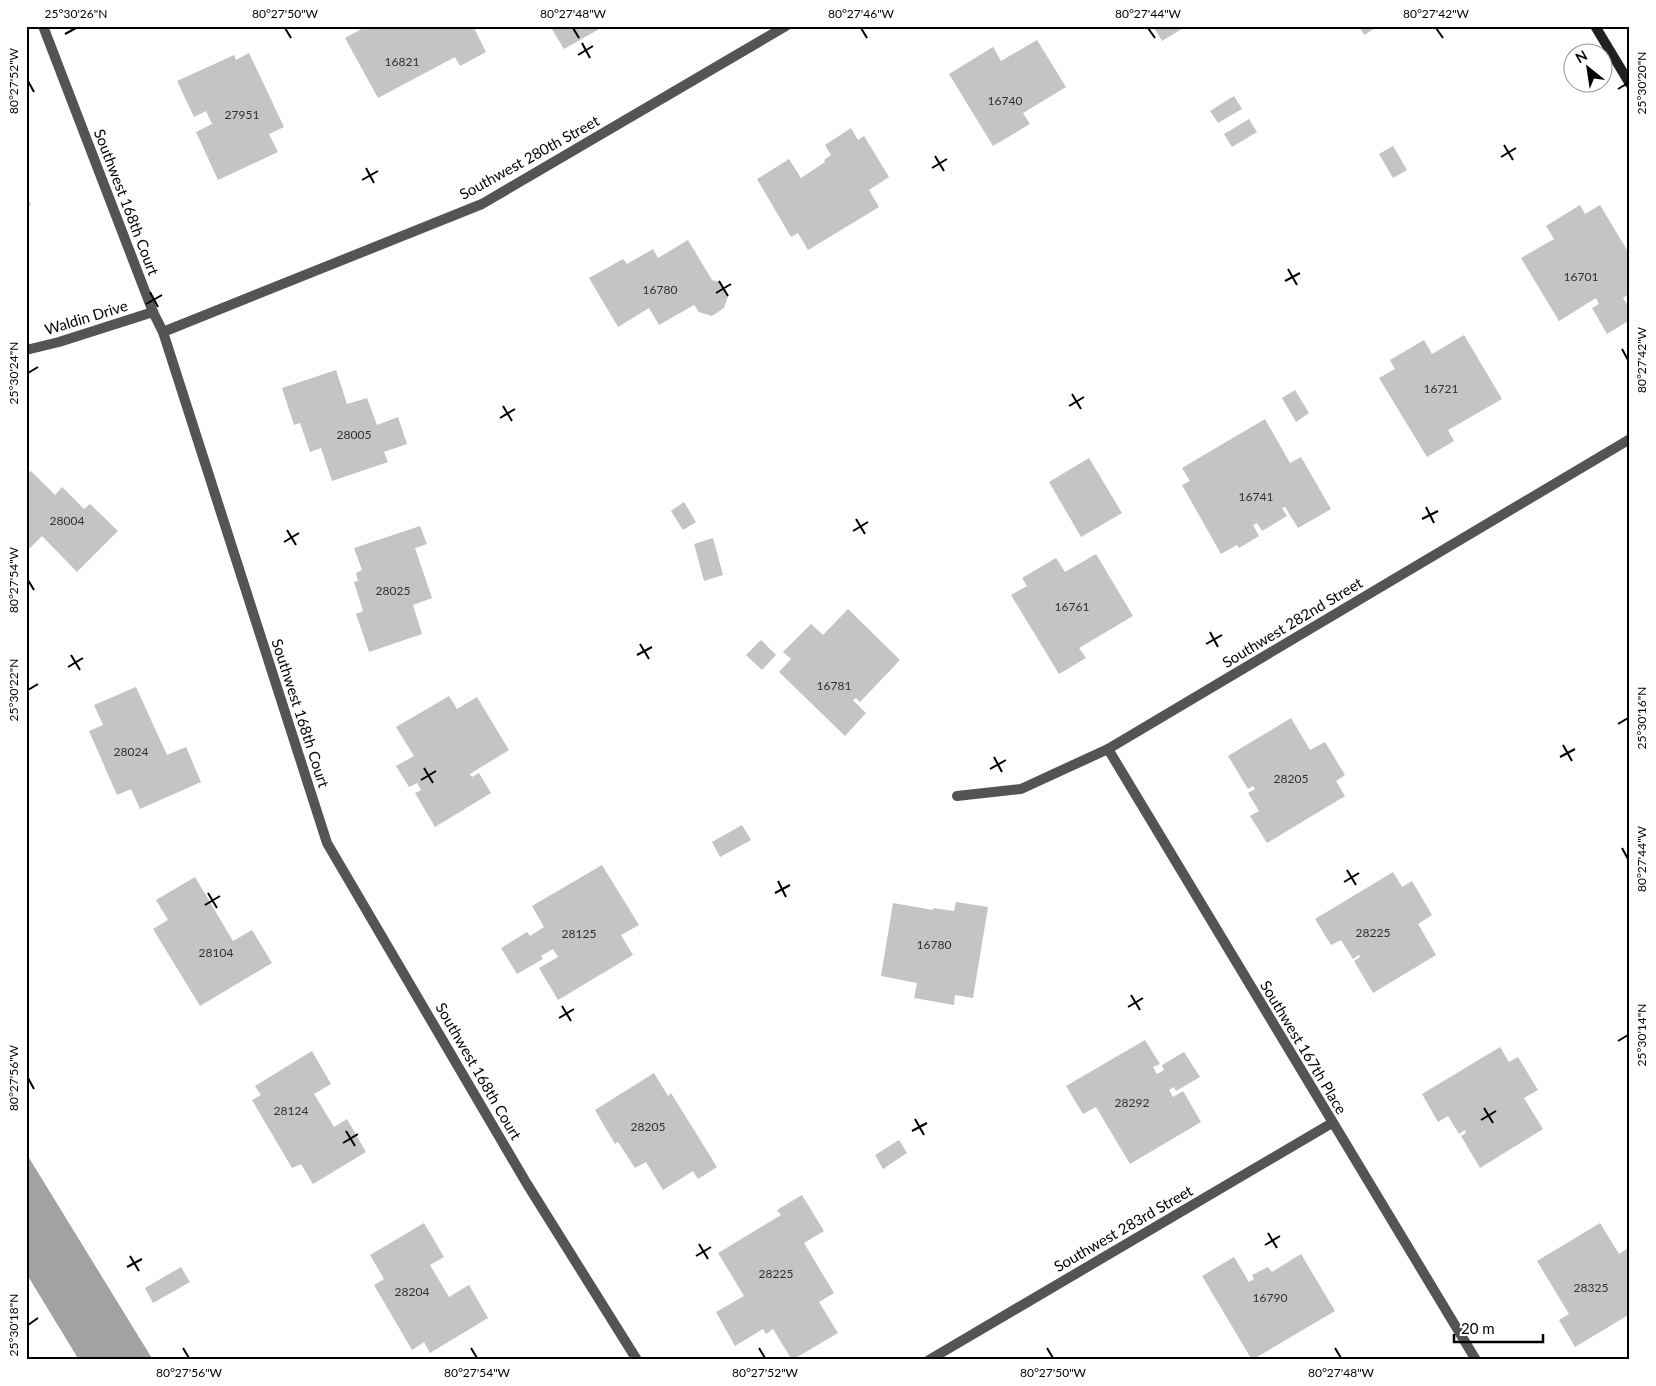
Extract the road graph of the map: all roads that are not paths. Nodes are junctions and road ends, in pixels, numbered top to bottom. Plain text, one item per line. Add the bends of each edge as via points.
1 (43, 26) edge
2 (786, 26) edge
3 (1595, 26) edge
4 (1630, 84) edge
5 (153, 312) junction
6 (163, 332) junction
7 (26, 350) edge
8 (1630, 439) edge
9 (1108, 749) junction
10 (957, 796) dead end
11 (1332, 1123) junction
12 (637, 1360) edge
13 (929, 1360) edge
14 (1476, 1360) edge

1 - 5 street, Southwest 168th Court
2 - 6 street, Southwest 280th Street via 482,204
3 - 4 street
5 - 6 street, Southwest 168th Court
5 - 7 street, Waldin Drive
6 - 12 street, Southwest 168th Court via 327,843 527,1184
8 - 9 street, Southwest 282nd Street
9 - 10 street, Southwest 282nd Street via 1021,789
9 - 11 street, Southwest 167th Place
11 - 13 street, Southwest 283rd Street
11 - 14 street, Southwest 167th Place

